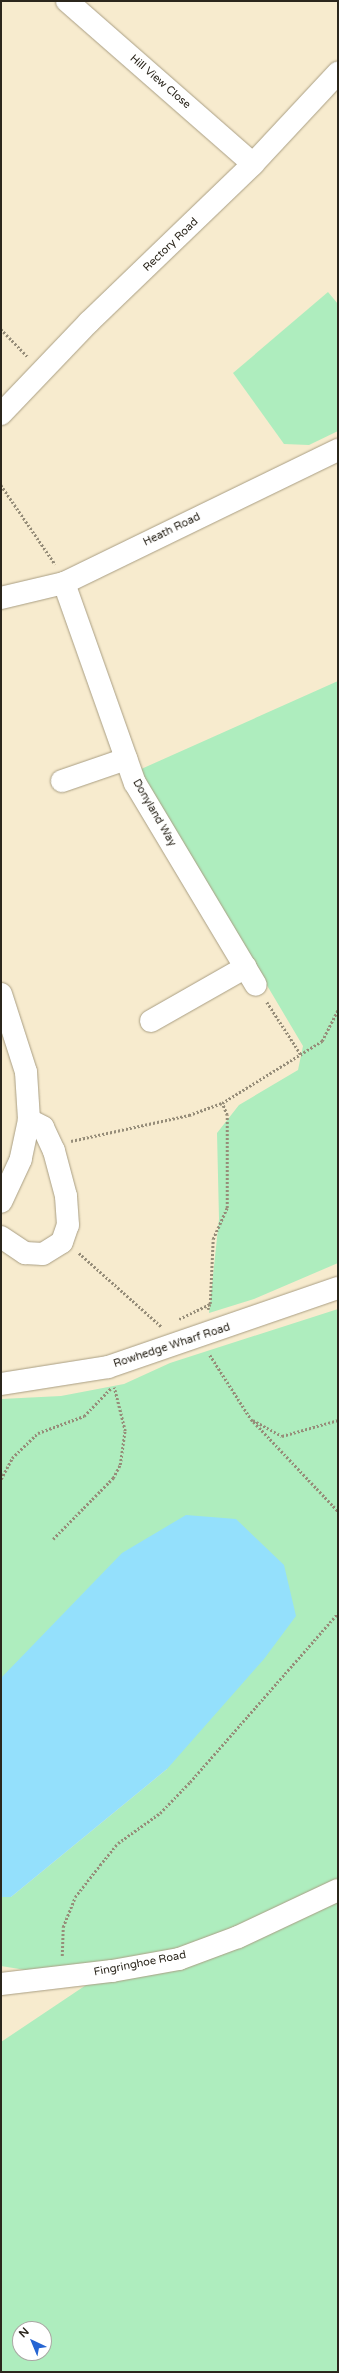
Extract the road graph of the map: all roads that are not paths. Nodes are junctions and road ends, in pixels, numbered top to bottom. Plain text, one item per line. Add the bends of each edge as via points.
1 (67, 1) edge
2 (338, 73) edge
3 (253, 164) junction
4 (1, 414) edge
5 (338, 450) edge
6 (66, 582) junction
7 (1, 598) edge
8 (126, 759) junction
9 (62, 781) dead end
10 (1, 994) edge
11 (151, 1021) dead end
12 (29, 1120) junction
13 (1, 1202) edge
14 (1, 1237) edge
15 (338, 1288) edge
16 (1, 1384) edge
17 (338, 1890) edge
18 (1, 1984) edge

1 - 3 street, Hill View Close
2 - 3 street, Rectory Road
3 - 4 street, Rectory Road via 40,370
5 - 6 street, Heath Road
6 - 7 street, Heath Road
6 - 8 street, Donyland Way
8 - 9 street
8 - 11 street, Donyland Way via 135,784 251,976
10 - 12 street via 26,1072
12 - 13 street via 21,1159
12 - 14 street via 43,1127 51,1145 66,1196 68,1225 64,1239 56,1249 43,1254 25,1254
15 - 16 street, Rowhedge Wharf Road via 207,1335 110,1377
17 - 18 street, Fingringhoe Road via 238,1937 179,1958 64,1978

